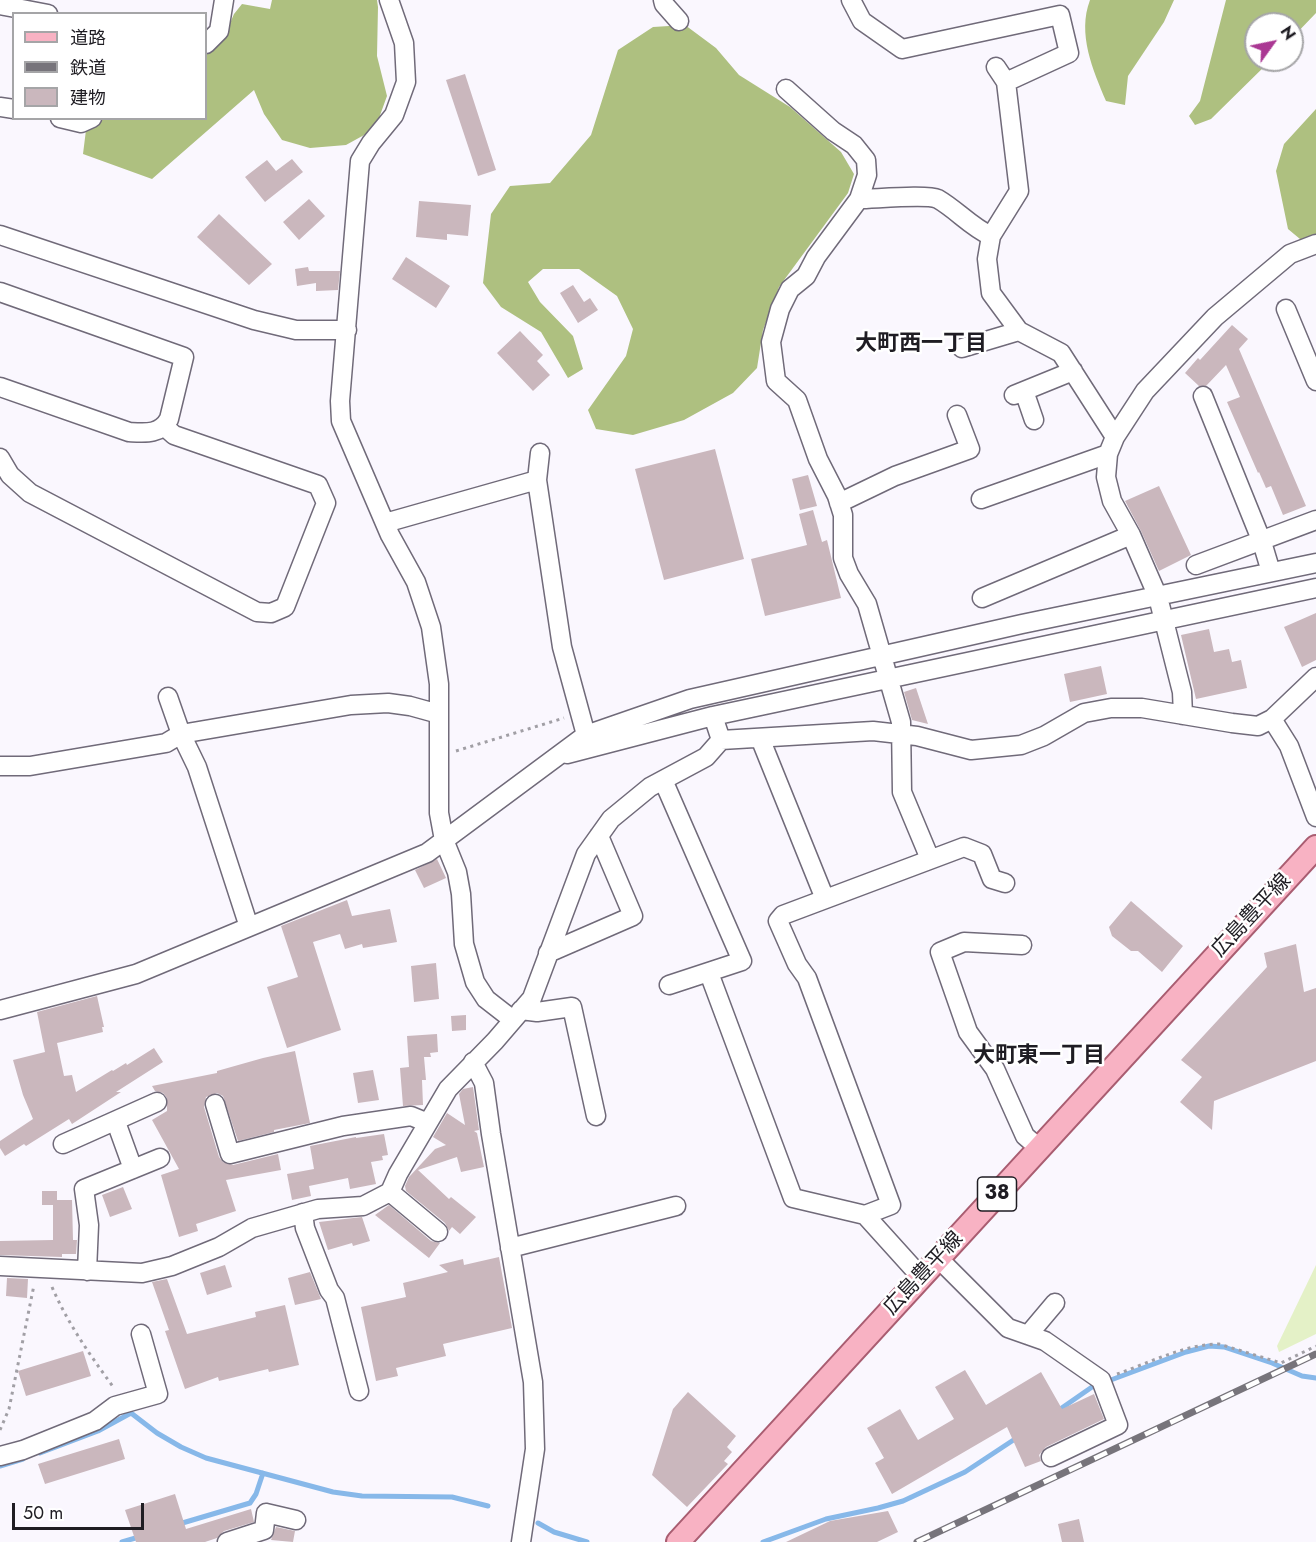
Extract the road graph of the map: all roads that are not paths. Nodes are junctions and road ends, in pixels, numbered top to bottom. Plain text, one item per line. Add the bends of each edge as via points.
1 (224, 0) edge
2 (389, 0) edge
3 (663, 0) edge
4 (851, 0) edge
5 (0, 5) edge
6 (37, 12) edge
7 (679, 21) dead end
8 (207, 43) edge
9 (996, 67) dead end
10 (1006, 82) junction
11 (786, 89) dead end
12 (68, 120) edge
13 (88, 120) edge
14 (859, 199) junction
15 (0, 235) edge
16 (991, 236) junction
17 (1316, 244) edge
18 (0, 292) edge
19 (1286, 309) dead end
20 (346, 330) junction
21 (1019, 331) junction
22 (962, 348) dead end
23 (1073, 371) junction
24 (1316, 381) edge
25 (0, 387) edge
26 (1203, 396) dead end
27 (957, 415) dead end
28 (1034, 420) dead end
29 (165, 427) junction
30 (1111, 446) junction
31 (540, 453) dead end
32 (0, 458) edge
33 (537, 480) junction
34 (981, 499) dead end
35 (839, 503) junction
36 (1316, 520) edge
37 (385, 523) junction
38 (1131, 535) junction
39 (1262, 542) junction
40 (1316, 563) edge
41 (1196, 565) dead end
42 (1272, 572) junction
43 (1316, 588) edge
44 (1158, 597) junction
45 (982, 598) dead end
46 (1164, 621) junction
47 (883, 656) junction
48 (1316, 677) edge
49 (889, 678) junction
50 (168, 697) dead end
51 (439, 714) junction
52 (1183, 715) junction
53 (713, 716) junction
54 (1272, 719) junction
55 (181, 734) junction
56 (902, 734) junction
57 (586, 735) junction
58 (760, 738) junction
59 (721, 740) junction
60 (560, 756) junction
61 (0, 766) edge
62 (663, 780) junction
63 (1316, 817) edge
64 (599, 836) junction
65 (444, 840) junction
66 (1316, 847) edge
67 (930, 859) junction
68 (1005, 883) dead end
69 (825, 899) junction
70 (249, 927) junction
71 (1022, 945) dead end
72 (548, 954) junction
73 (709, 973) junction
74 (669, 985) dead end
75 (0, 1010) edge
76 (517, 1015) junction
77 (473, 1062) junction
78 (157, 1102) dead end
79 (215, 1104) dead end
80 (596, 1116) dead end
81 (116, 1122) junction
82 (428, 1123) junction
83 (63, 1144) dead end
84 (1039, 1148) junction
85 (160, 1158) dead end
86 (133, 1169) junction
87 (390, 1192) junction
88 (676, 1206) dead end
89 (303, 1213) junction
90 (865, 1215) junction
91 (438, 1232) dead end
92 (510, 1248) junction
93 (938, 1258) junction
94 (0, 1266) edge
95 (87, 1271) junction
96 (921, 1277) junction
97 (1055, 1303) dead end
98 (141, 1334) dead end
99 (1028, 1335) junction
100 (359, 1391) dead end
101 (0, 1456) edge
102 (1051, 1457) dead end
103 (296, 1520) dead end
104 (227, 1542) edge
105 (521, 1542) edge
106 (678, 1542) edge

1 - 8 street via 219,31
2 - 20 street via 404,43 406,82 394,115 360,161
3 - 7 street
4 - 10 street via 862,21 902,49 1060,15 1069,53
5 - 6 street
9 - 10 street
10 - 16 street via 1019,191
11 - 14 street via 854,145 866,160 867,175
12 - 13 street
14 - 16 street via 935,198
14 - 35 street via 806,276 790,289 771,342 776,381 797,400
15 - 20 street via 254,320 296,330
16 - 21 street via 987,259 991,293
17 - 30 street via 1290,254 1215,317 1145,391
18 - 29 street via 184,357
19 - 24 street
20 - 37 street via 341,421
21 - 22 street
21 - 23 street via 1061,353
23 - 28 street via 1019,393
23 - 30 street
25 - 29 street via 129,432 150,434
26 - 39 street
27 - 35 street via 970,449 895,476
29 - 32 street via 174,435 318,484 326,503 285,607 271,613 257,612 40,499 10,475
30 - 34 street
30 - 38 street via 1106,477 1110,494
31 - 33 street
33 - 37 street
33 - 57 street via 562,647
35 - 47 street via 843,515 843,558 867,604
36 - 39 street
37 - 51 street via 417,582 431,627
38 - 44 street
38 - 45 street
39 - 41 street
39 - 42 street
40 - 42 street
42 - 44 street
43 - 46 street
44 - 46 street
44 - 47 street
46 - 49 street
46 - 52 street via 1182,692
47 - 49 street
47 - 57 street via 690,699
48 - 54 street
49 - 53 street
49 - 56 street
50 - 55 street
51 - 55 street via 388,703 351,705
51 - 65 street via 439,813
52 - 54 street via 1258,726
52 - 56 street via 1111,708 1084,713 1021,745 971,750
53 - 59 street
53 - 60 street
54 - 63 street via 1289,746
55 - 61 street via 166,743 30,766
55 - 70 street via 197,768
56 - 58 street via 873,731
56 - 67 street via 902,792
57 - 60 street
58 - 59 street
58 - 69 street
59 - 62 street via 706,757
60 - 65 street
62 - 64 street via 611,819
62 - 73 street via 742,961
64 - 72 street via 586,854
64 - 72 street via 633,916
65 - 70 street via 427,853
65 - 76 street via 457,872 464,944 475,982 486,999
66 - 84 main road, 広島豊平線 / 38
67 - 68 street via 964,847 982,854 992,879
67 - 69 street
69 - 90 street via 783,915 778,921 807,978 891,1205
70 - 75 street via 135,974
71 - 84 street via 964,942 940,952 968,1032 995,1069 1025,1136
72 - 76 street via 532,998
73 - 74 street
73 - 90 street via 793,1198
76 - 77 street
76 - 80 street via 572,1007
77 - 82 street via 448,1089
77 - 92 street via 484,1083
78 - 81 street
79 - 82 street via 230,1154 343,1126 411,1116
81 - 83 street
81 - 86 street
82 - 87 street
84 - 93 main road, 広島豊平線 / 38
85 - 86 street
86 - 95 street via 84,1189 89,1225
87 - 89 street via 363,1206
87 - 91 street
88 - 92 street
89 - 95 street via 252,1228 172,1266 142,1273
89 - 100 street via 305,1228 335,1298
90 - 96 street
92 - 105 street via 533,1382 535,1449
93 - 96 main road, 広島豊平線 / 38
93 - 99 street via 1008,1328
94 - 95 street
96 - 106 main road, 広島豊平線 / 38
97 - 99 street
98 - 101 street via 159,1394 115,1406 95,1421
99 - 102 street via 1045,1341 1102,1383 1118,1425
103 - 104 street via 266,1513 264,1530

